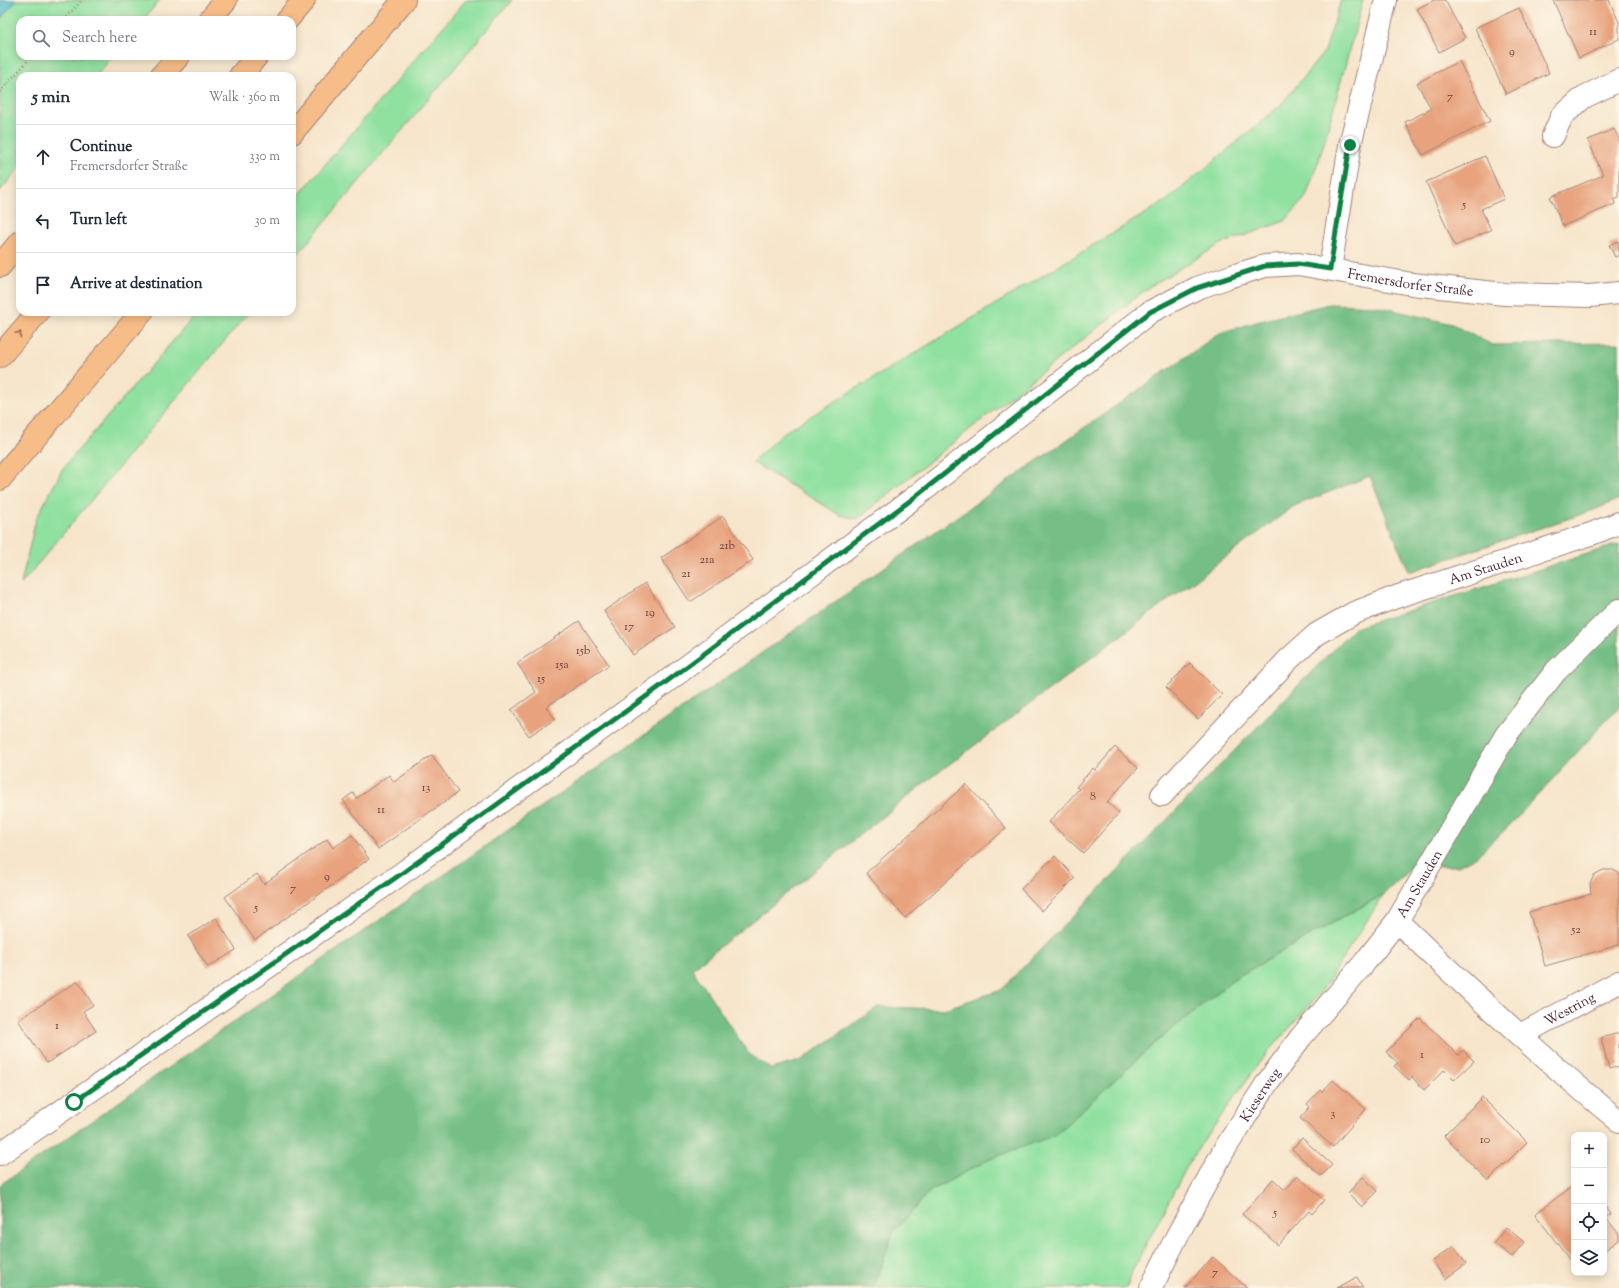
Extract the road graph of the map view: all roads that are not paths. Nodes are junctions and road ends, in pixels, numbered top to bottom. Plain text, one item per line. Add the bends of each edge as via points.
1 (226, 0) edge
2 (304, 0) edge
3 (404, 0) edge
4 (1386, 0) edge
5 (212, 16) edge
6 (290, 16) edge
7 (175, 60) edge
8 (254, 60) edge
9 (165, 72) edge
10 (243, 72) edge
11 (1619, 80) edge
12 (296, 128) edge
13 (1553, 136) dead end
14 (16, 247) edge
15 (0, 266) edge
16 (1330, 269) junction
17 (1619, 293) edge
18 (35, 316) edge
19 (139, 316) edge
20 (0, 356) edge
21 (0, 479) edge
22 (1619, 523) edge
23 (1619, 610) edge
24 (1162, 795) dead end
25 (1397, 921) junction
26 (1619, 982) edge
27 (1520, 1035) junction
28 (1619, 1121) edge
29 (0, 1154) edge
30 (1151, 1288) edge

1 - 5 main road
2 - 6 main road
3 - 12 main road
4 - 16 street via 1350,145
7 - 9 main road
8 - 10 main road
11 - 13 street via 1584,97 1562,116
14 - 15 main road
16 - 17 street, Fremersdorfer Straße via 1412,284 1504,294 1590,296
16 - 29 street, Fremersdorfer Straße via 1298,264 1265,266 1197,288 1150,312 915,497 658,688 394,878
20 -> 18 main road
19 - 21 main road
22 - 24 street, Am Stauden via 1396,597 1354,613 1317,634 1289,658
23 - 25 street, Am Stauden via 1556,671 1506,736
25 - 27 street, Am Stauden
25 - 30 street, Kieserweg via 1301,1037 1267,1083 1224,1150
26 - 27 street, Westring
27 - 28 street, Am Stauden

